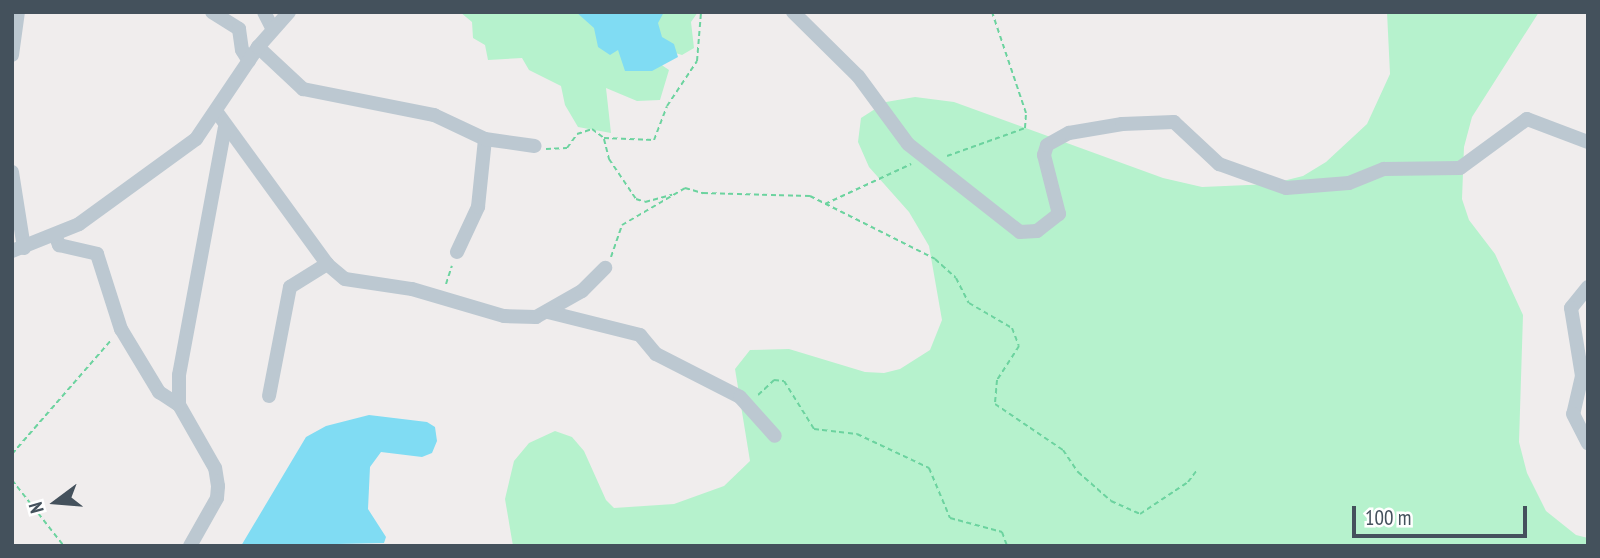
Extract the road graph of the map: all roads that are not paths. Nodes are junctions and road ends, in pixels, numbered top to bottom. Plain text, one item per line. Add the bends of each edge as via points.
1 (18, 12) edge
2 (212, 12) edge
3 (264, 12) edge
4 (289, 12) edge
5 (793, 12) edge
6 (272, 29) junction
7 (258, 47) junction
8 (12, 55) edge
9 (249, 61) junction
10 (216, 111) junction
11 (225, 128) junction
12 (485, 139) junction
13 (1588, 142) edge
14 (535, 146) road end
15 (12, 172) edge
16 (55, 235) junction
17 (18, 249) edge
18 (457, 252) road end
19 (327, 264) junction
20 (605, 268) road end
21 (1588, 287) edge
22 (548, 312) junction
23 (269, 396) dead end
24 (179, 405) junction
25 (775, 436) dead end
26 (1588, 443) edge
27 (190, 546) edge

1 - 8 street
2 - 9 street via 240,29 242,50
3 - 6 street
4 - 6 street
5 - 13 street via 858,76 899,135 1020,232 1037,231 1059,214 1044,155 1047,145 1069,133 1122,124 1174,122 1219,164 1286,188 1349,183 1384,169 1460,168 1527,119
6 - 7 street
7 - 9 street
7 - 12 street via 303,89 434,115
9 - 10 street
10 - 11 street
10 - 16 street via 196,139 173,158 79,224
11 - 19 street
11 - 24 street via 179,375
12 - 14 street
12 - 18 street via 478,207
15 - 17 street
16 - 17 street
16 - 24 street via 59,245 97,254 121,329 159,392
19 - 22 street via 345,279 504,316
19 - 23 street via 290,287
20 - 22 street via 582,291
21 - 26 street via 1571,308 1582,376 1573,414
22 - 25 street via 639,335 656,354 716,381 746,404
24 - 27 street via 215,468 218,486

